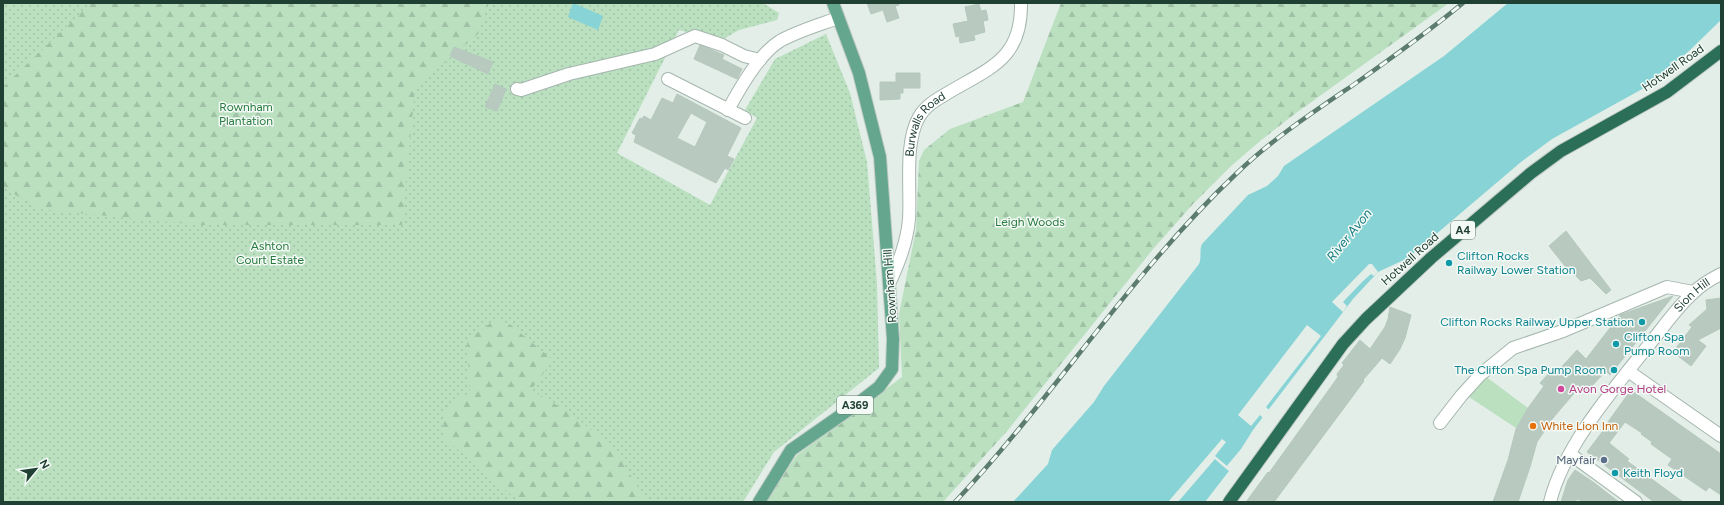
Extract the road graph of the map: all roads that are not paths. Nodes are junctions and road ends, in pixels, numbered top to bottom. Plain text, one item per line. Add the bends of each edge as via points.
1 (833, 3) edge
2 (1021, 3) edge
3 (838, 18) junction
4 (1721, 51) edge
5 (760, 60) junction
6 (668, 79) dead end
7 (517, 89) dead end
8 (728, 110) junction
9 (745, 118) dead end
10 (1721, 274) edge
11 (890, 282) junction
12 (1693, 292) junction
13 (1628, 371) junction
14 (1440, 423) dead end
15 (1721, 436) edge
16 (1570, 454) junction
17 (1633, 501) edge
18 (759, 502) edge
19 (1229, 502) edge
20 (1550, 502) edge

1 - 3 main road, Rownham Hill / A369
2 - 11 street, Burwalls Road via 1021,19 1016,40 1004,57 930,104 919,117 911,138 909,220 903,253
3 - 5 street via 780,42
3 - 11 main road, Rownham Hill / A369 via 858,73 880,157
4 - 19 highway, Hotwell Road / A4 via 1667,92 1561,151 1531,173 1431,258 1347,340
5 - 7 street via 695,36 656,54 569,74 522,90
5 - 8 street
6 - 8 street
8 - 9 street
10 - 12 street, Sion Hill
11 - 18 main road, Rownham Hill / A369 via 892,369 879,387 863,400 791,450
12 - 13 street, Sion Hill
12 - 14 street via 1667,287 1563,331 1513,348 1480,375
13 - 15 street
13 - 16 street, Sion Hill
16 - 17 street
16 - 20 street, Sion Hill

